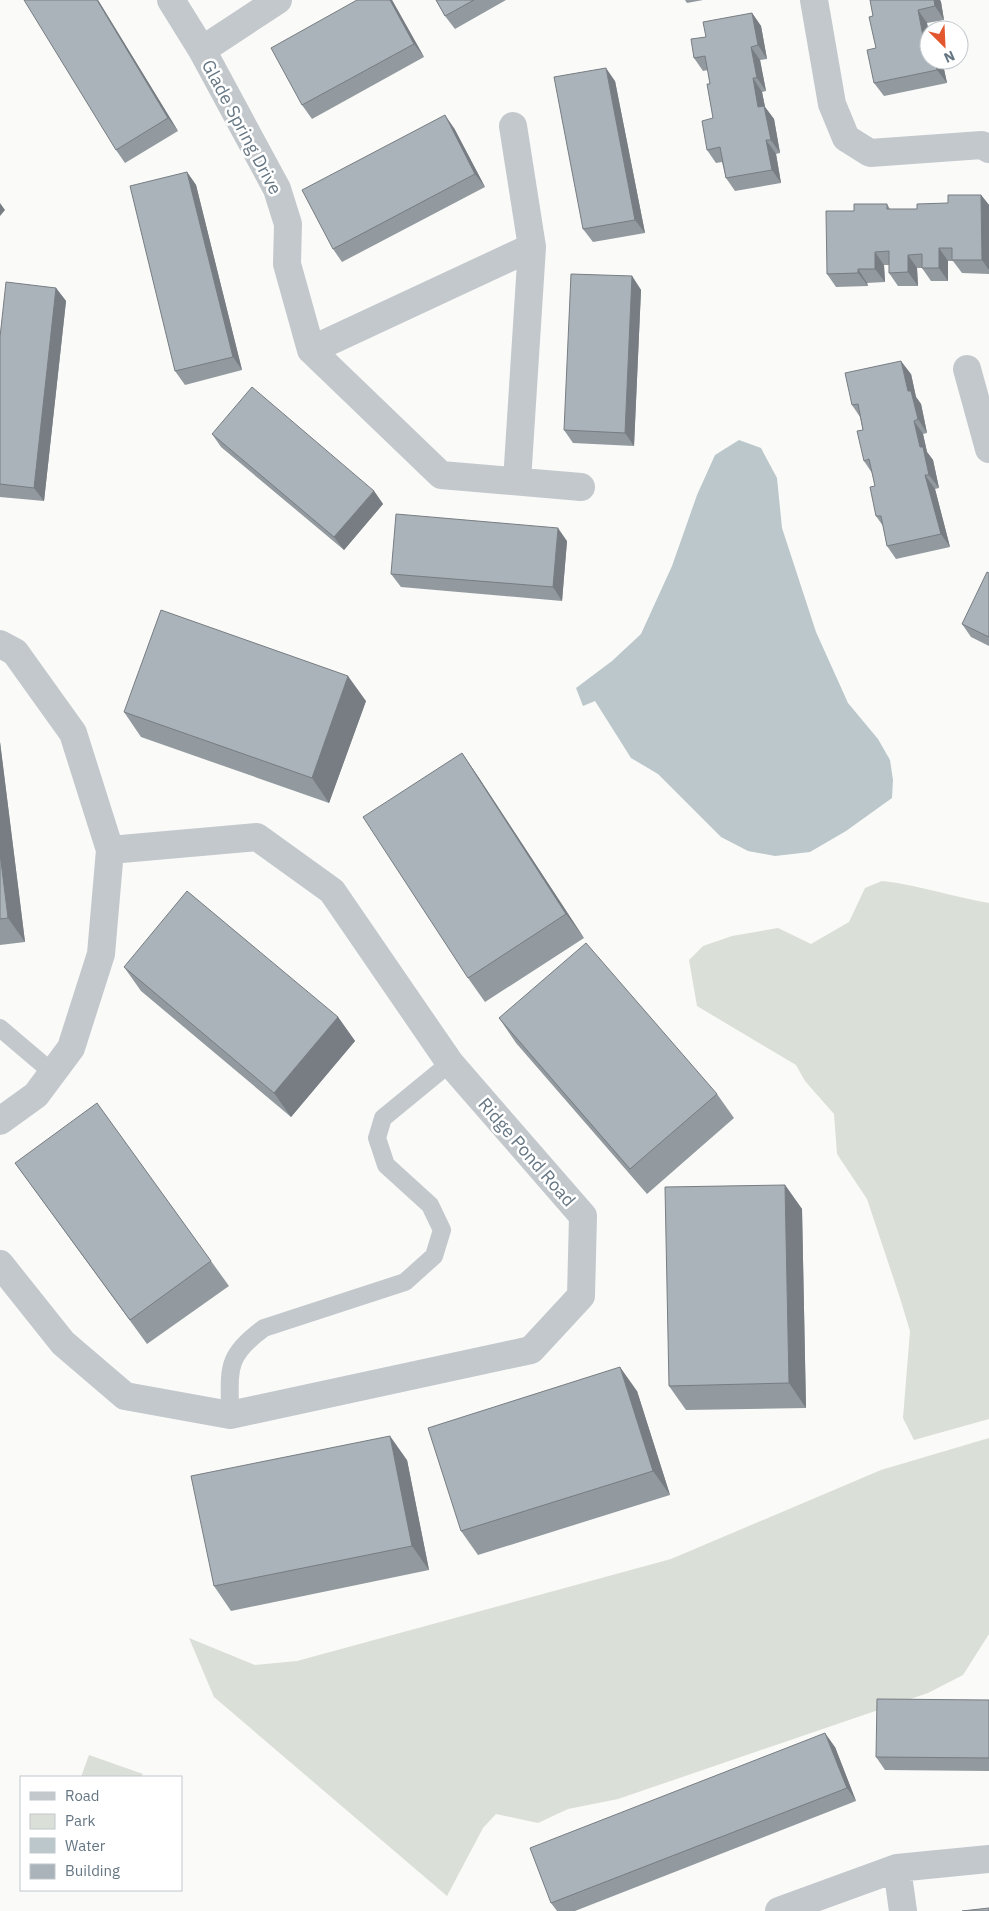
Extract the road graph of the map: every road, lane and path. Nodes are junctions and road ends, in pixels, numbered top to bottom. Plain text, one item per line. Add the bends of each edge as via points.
1 (171, 0) edge
2 (278, 0) edge
3 (814, 0) edge
4 (202, 50) junction
5 (513, 126) dead end
6 (989, 150) edge
7 (532, 247) junction
8 (311, 350) junction
9 (967, 368) dead end
10 (989, 449) edge
11 (517, 481) junction
12 (580, 486) dead end
13 (0, 644) edge
14 (110, 850) junction
15 (0, 1028) edge
16 (450, 1063) junction
17 (53, 1073) junction
18 (0, 1121) edge
19 (0, 1264) edge
20 (230, 1415) junction
21 (989, 1859) edge
22 (896, 1868) junction
23 (779, 1911) edge
24 (903, 1911) edge

1 - 4 street, Glade Spring Drive
2 - 4 street, Glade Spring Drive
3 - 6 street via 832,104 846,138 870,153 982,145
4 - 8 street, Glade Spring Drive via 277,189 288,224 287,264
5 - 7 street
7 - 8 street
7 - 11 street
8 - 11 street via 441,475
9 - 10 street
11 - 12 street
13 - 14 street via 15,652 73,733
14 - 16 street, Ridge Pond Road via 257,837 332,891
14 - 17 street via 101,954 71,1048
15 - 17 lane
16 - 20 lane via 383,1118 377,1138 386,1165 430,1205 434,1213 442,1230 434,1256 405,1282 264,1328 246,1341 230,1366
16 - 20 street, Ridge Pond Road via 583,1216 581,1296 531,1350
17 - 18 street via 36,1095
19 - 20 street, Ridge Pond Road via 63,1343 125,1396
21 - 22 street
22 - 23 street
22 - 24 street

